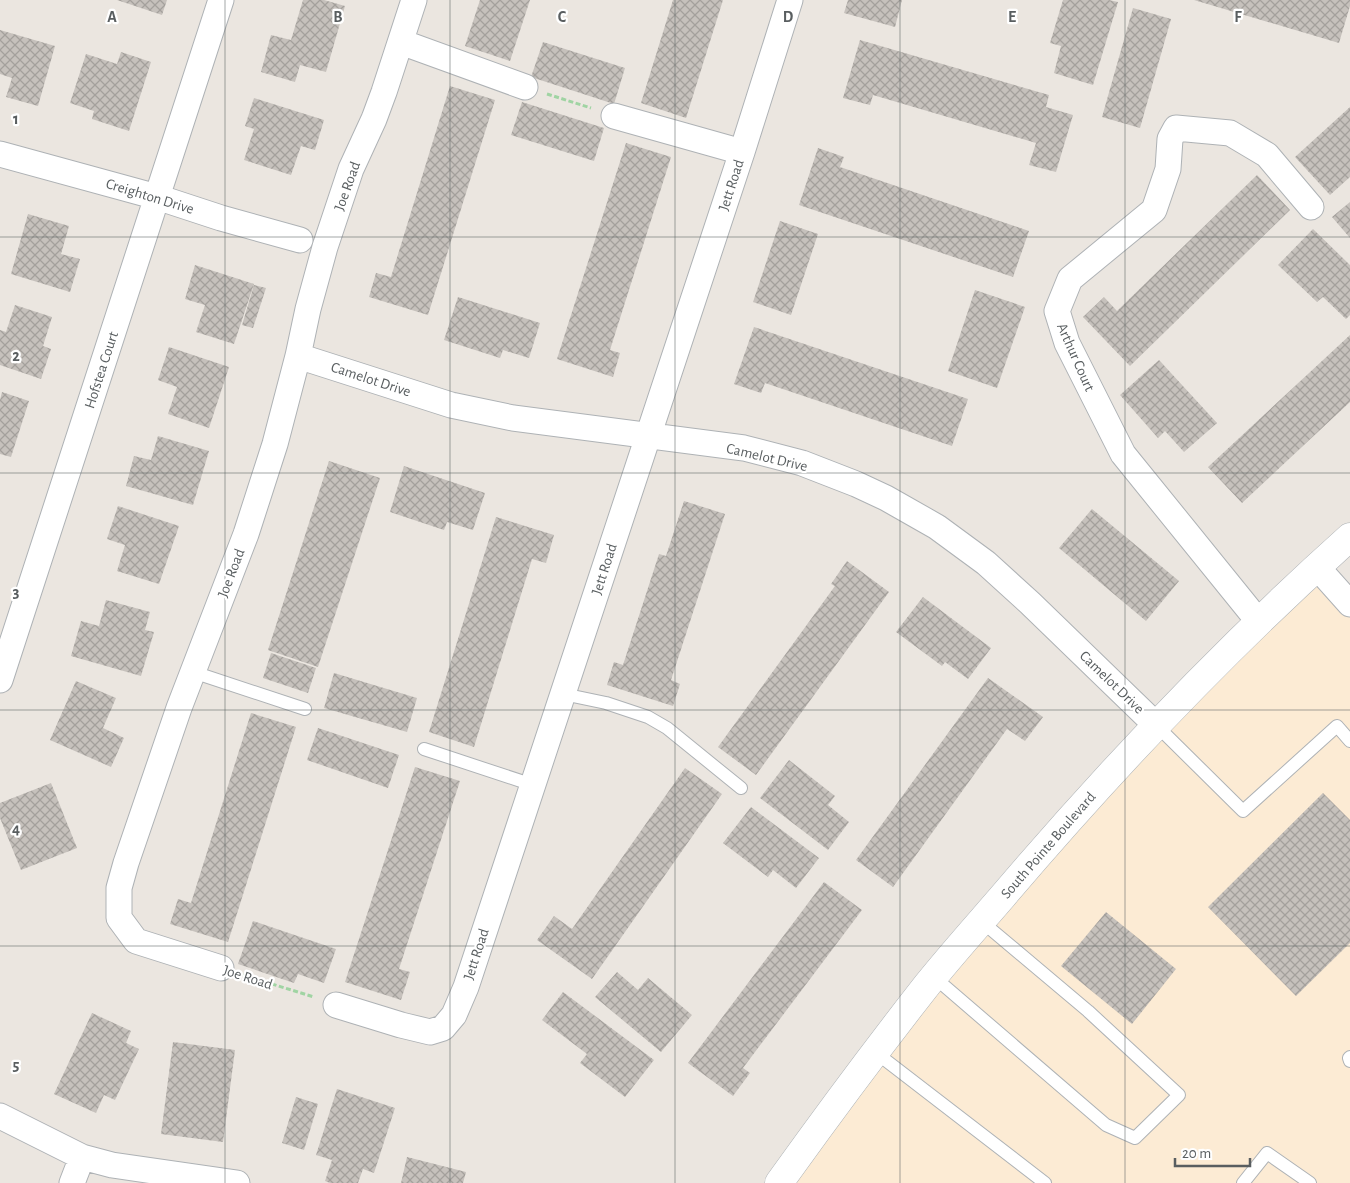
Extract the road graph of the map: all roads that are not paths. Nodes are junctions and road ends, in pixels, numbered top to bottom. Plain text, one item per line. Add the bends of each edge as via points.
1 (221, 0) edge
2 (414, 0) edge
3 (790, 0) edge
4 (401, 42) junction
5 (525, 87) road end
6 (614, 116) road end
7 (742, 152) junction
8 (0, 154) edge
9 (157, 197) junction
10 (1311, 207) dead end
11 (300, 240) dead end
12 (298, 356) junction
13 (648, 435) junction
14 (1347, 547) edge
15 (1317, 567) junction
16 (1350, 604) edge
17 (1259, 622) junction
18 (193, 672) junction
19 (0, 680) edge
20 (563, 694) junction
21 (305, 709) dead end
22 (1156, 725) junction
23 (1350, 741) edge
24 (424, 749) dead end
25 (533, 785) junction
26 (741, 788) dead end
27 (981, 921) junction
28 (221, 968) road end
29 (934, 977) junction
30 (336, 1004) road end
31 (875, 1052) junction
32 (0, 1116) edge
33 (82, 1157) junction
34 (72, 1183) edge
35 (237, 1183) edge
36 (779, 1183) edge
37 (1045, 1183) edge
38 (1243, 1183) edge
39 (1310, 1183) edge

1 - 9 street, Hofstea Court
2 - 4 street, Joe Road
3 - 7 street, Jett Road
4 - 5 street
4 - 12 street, Joe Road via 374,119 351,169 325,247
6 - 7 street
7 - 13 street, Jett Road
8 - 9 street, Creighton Drive
9 - 11 street, Creighton Drive
9 - 19 street, Hofstea Court
10 - 17 street, Arthur Court via 1267,155 1230,133 1176,128 1170,139 1168,170 1154,210 1070,278 1057,311 1067,343 1123,454
12 - 13 street, Camelot Drive via 450,405 513,418
12 - 18 street, Joe Road via 246,534
13 - 20 street, Jett Road
13 - 22 street, Camelot Drive via 744,448 802,463 886,498 937,527 986,562
14 - 15 street, South Pointe Boulevard
15 - 16 street
15 - 17 street, South Pointe Boulevard
17 - 22 street, South Pointe Boulevard
18 - 21 lane
18 - 28 street, Joe Road via 126,863 119,888 119,918 136,941
20 - 25 street, Jett Road
20 - 26 lane via 606,703 648,717 667,728
22 - 23 lane via 1243,811 1337,726
22 - 27 street, South Pointe Boulevard via 1049,841
24 - 25 lane
25 - 30 street, Jett Road via 466,987 454,1015 443,1028 430,1032
27 - 29 street, South Pointe Boulevard
27 - 29 lane via 1088,1011 1179,1095 1135,1138 1106,1125
29 - 31 street, South Pointe Boulevard
31 - 36 street, South Pointe Boulevard
31 - 37 lane
32 - 33 street
33 - 34 street
33 - 35 street via 112,1165
38 - 39 lane via 1267,1153

